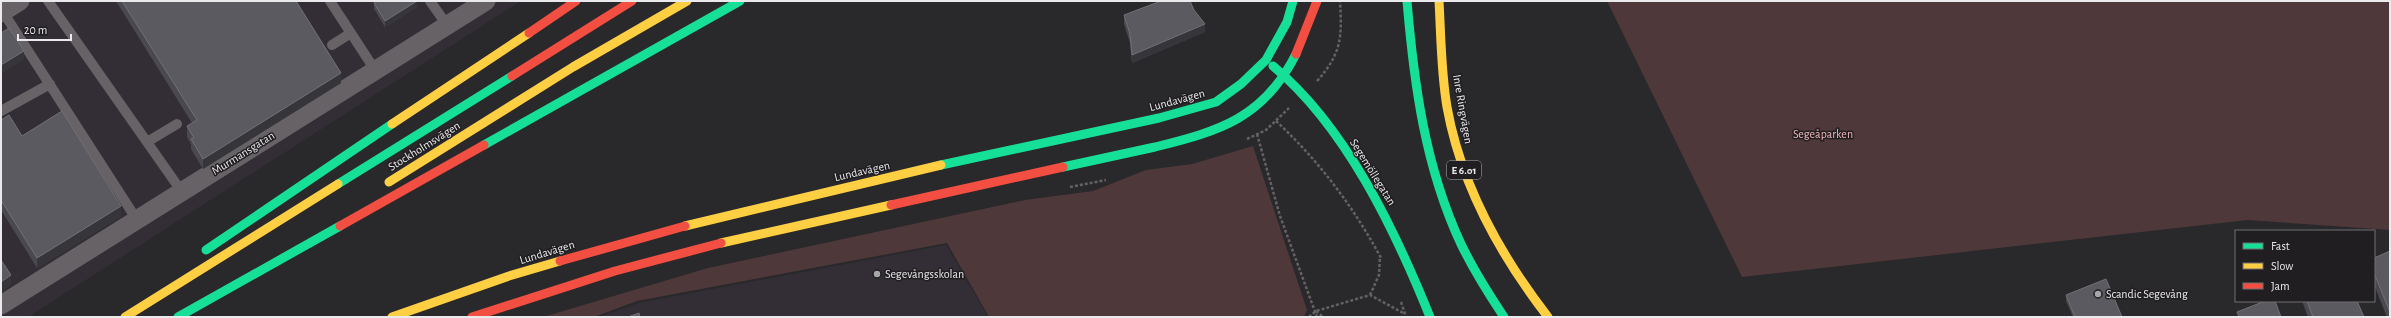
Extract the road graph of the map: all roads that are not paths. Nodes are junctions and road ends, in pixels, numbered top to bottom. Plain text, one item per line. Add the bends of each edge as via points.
1 (20, 1) edge
2 (48, 1) edge
3 (330, 1) edge
4 (430, 1) edge
5 (486, 1) edge
6 (576, 1) edge
7 (632, 1) edge
8 (687, 1) edge
9 (740, 1) edge
10 (1293, 1) edge
11 (1317, 1) edge
12 (1407, 1) edge
13 (1439, 1) edge
14 (2, 12) edge
15 (447, 26) junction
16 (351, 33) junction
17 (332, 45) dead end
18 (1266, 60) junction
19 (376, 70) junction
20 (1284, 75) junction
21 (50, 84) junction
22 (1, 111) edge
23 (177, 124) dead end
24 (147, 142) junction
25 (384, 186) dead end
26 (182, 192) junction
27 (137, 220) junction
28 (324, 224) dead end
29 (198, 256) dead end
30 (149, 290) dead end
31 (1, 305) edge
32 (113, 317) edge
33 (125, 317) edge
34 (178, 317) edge
35 (392, 317) edge
36 (472, 317) edge
37 (1430, 317) edge
38 (1504, 317) edge
39 (1548, 317) edge

1 - 14 street
2 - 24 lane
3 - 16 lane
4 - 15 lane
5 - 15 street, Murmansgatan
6 - 29 main road
7 - 33 main road, Stockholmsvägen
8 - 25 main road, Stockholmsvägen via 573,67
9 - 34 main road
10 - 18 main road, Lundavägen via 1287,22
11 - 20 main road via 1298,54
12 - 38 main road, E 6.01 via 1417,105 1447,216 1465,254
13 - 39 main road, Inre Ringvägen / E 6.01 via 1450,120 1465,173 1489,230 1529,293
14 - 21 lane
15 - 19 street, Murmansgatan
16 - 17 lane
16 - 19 lane
18 - 20 main road, Segemöllegatan
18 - 35 main road, Lundavägen via 1241,84 1216,102 1152,120 899,175 640,237 509,276
19 - 26 street, Murmansgatan
20 - 36 main road via 1250,112 1217,130 703,247 616,271
20 - 37 main road, Segemöllegatan via 1303,94 1336,137 1386,215
21 - 22 lane
21 - 27 lane
23 - 24 lane
24 - 26 lane
26 - 27 street, Murmansgatan
27 - 31 street, Murmansgatan
28 - 34 main road
30 - 32 main road

